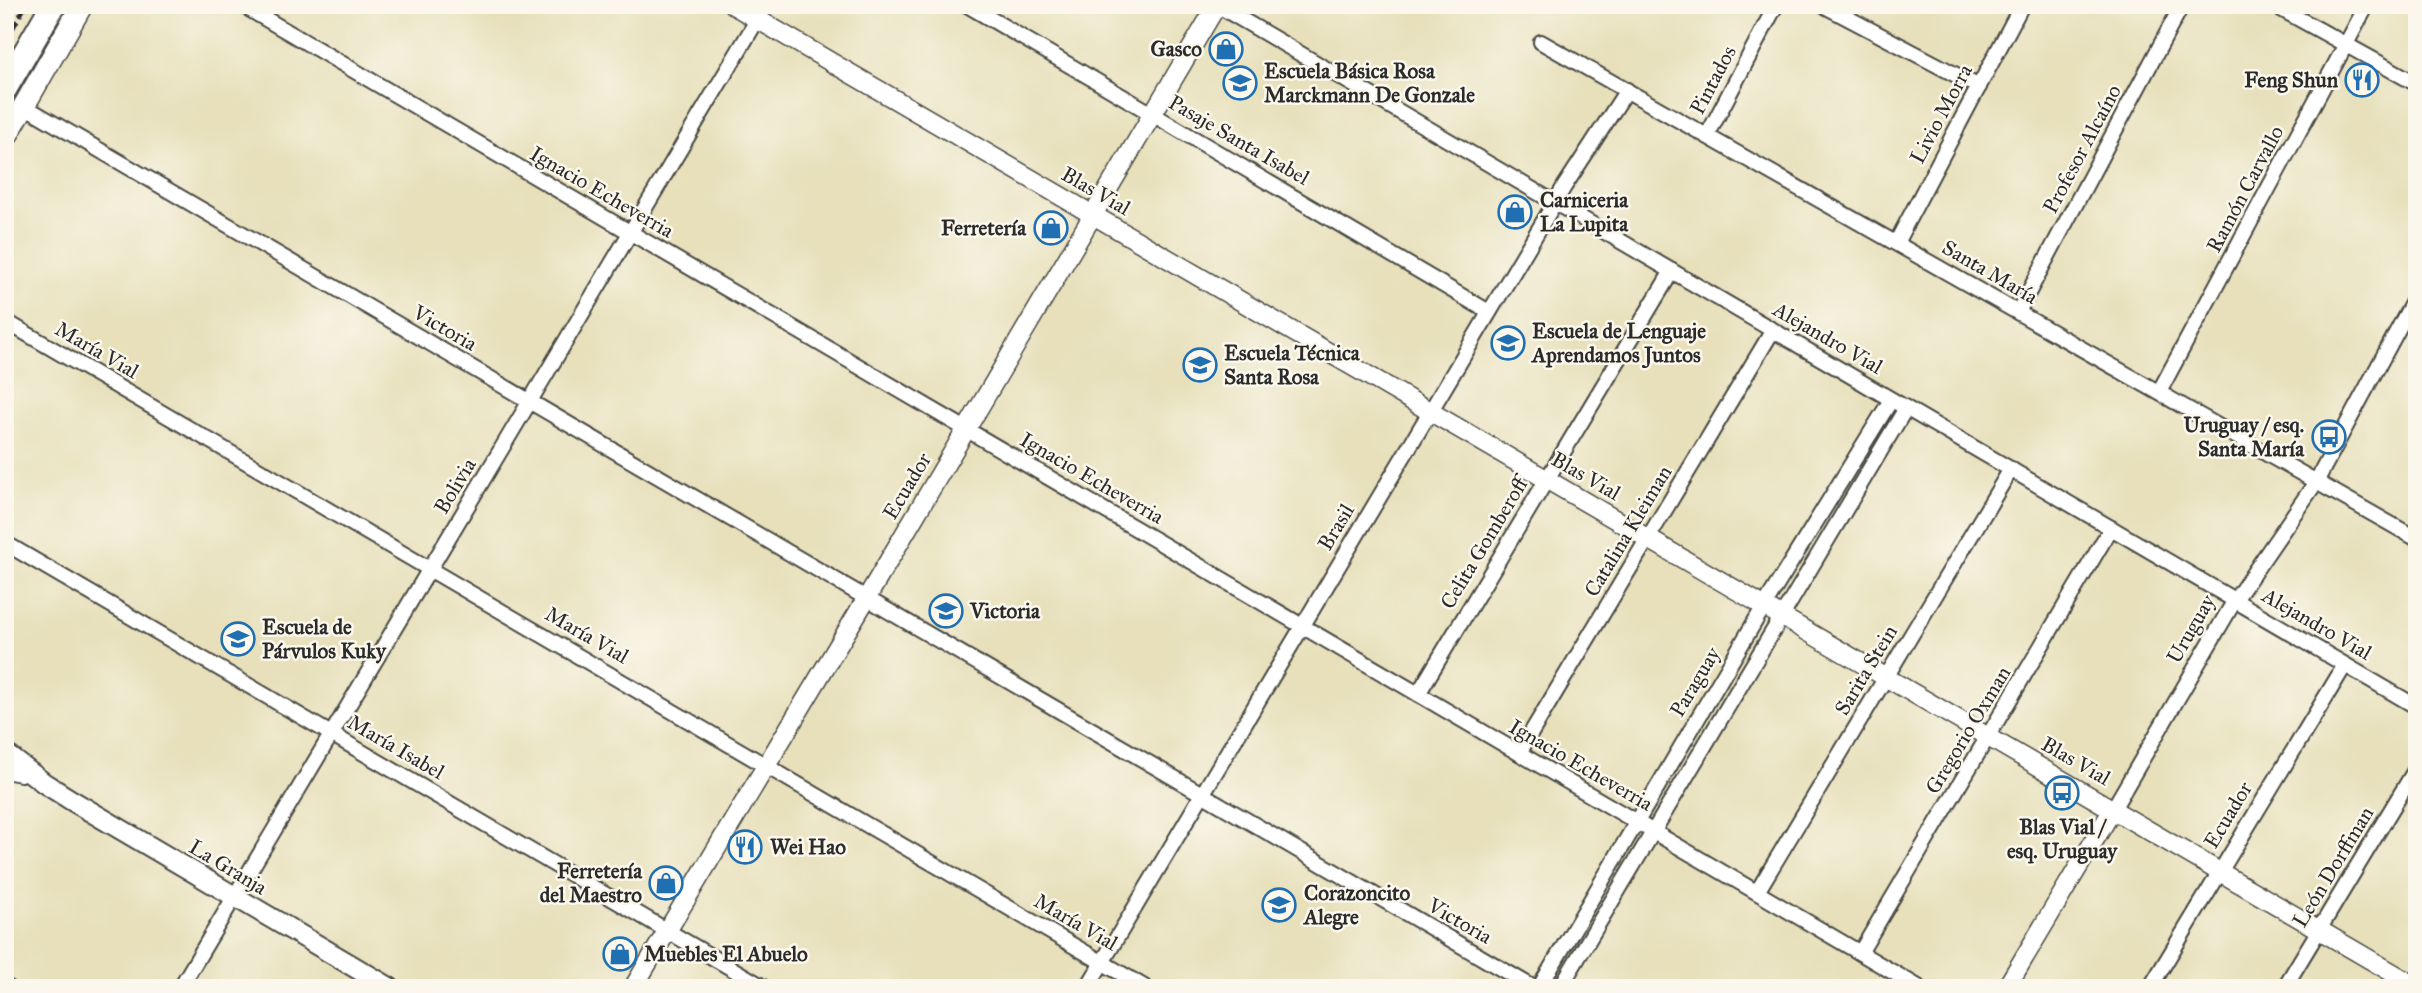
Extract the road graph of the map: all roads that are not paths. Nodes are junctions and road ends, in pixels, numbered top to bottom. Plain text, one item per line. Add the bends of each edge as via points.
1 (53, 5) edge
2 (82, 5) edge
3 (242, 5) edge
4 (733, 5) edge
5 (967, 5) edge
6 (1217, 5) edge
7 (1776, 5) edge
8 (1823, 5) edge
9 (2022, 5) edge
10 (2182, 5) edge
11 (2273, 5) edge
12 (2367, 5) edge
13 (761, 12) edge
14 (1541, 42) dead end
15 (2346, 45) junction
16 (2417, 84) edge
17 (1979, 87) junction
18 (5, 88) edge
19 (1627, 90) junction
20 (24, 106) junction
21 (1153, 114) junction
22 (1707, 136) junction
23 (5, 139) edge
24 (1555, 202) junction
25 (1093, 215) junction
26 (630, 232) junction
27 (1896, 243) junction
28 (1672, 271) junction
29 (2417, 294) edge
30 (1489, 312) junction
31 (2018, 312) junction
32 (5, 321) edge
33 (1773, 330) junction
34 (2159, 392) junction
35 (1892, 400) junction
36 (529, 402) junction
37 (1906, 408) junction
38 (1430, 411) junction
39 (967, 430) junction
40 (2011, 469) junction
41 (1546, 479) junction
42 (2316, 482) junction
43 (2111, 528) junction
44 (1648, 538) junction
45 (2417, 539) edge
46 (5, 543) edge
47 (430, 568) junction
48 (866, 599) junction
49 (2235, 600) junction
50 (1764, 606) junction
51 (1782, 616) junction
52 (1301, 625) junction
53 (2345, 665) junction
54 (1886, 677) junction
55 (1418, 694) junction
56 (2417, 707) edge
57 (331, 733) junction
58 (1988, 736) junction
59 (5, 753) edge
60 (1519, 753) junction
61 (766, 765) junction
62 (2417, 767) edge
63 (10, 770) edge
64 (44, 783) junction
65 (1201, 794) junction
66 (2113, 809) junction
67 (1637, 822) junction
68 (1653, 832) junction
69 (2220, 872) junction
70 (1757, 892) junction
71 (234, 897) junction
72 (667, 930) junction
73 (2319, 930) junction
74 (1860, 953) junction
75 (1102, 962) junction
76 (2417, 987) edge
77 (180, 988) edge
78 (390, 988) edge
79 (633, 988) edge
80 (765, 988) edge
81 (1087, 988) edge
82 (1146, 988) edge
83 (1536, 988) edge
84 (1560, 988) edge
85 (1920, 988) edge
86 (2006, 988) edge
87 (2150, 988) edge
88 (2284, 988) edge

1 - 18 highway
2 - 20 main road
3 - 26 street, Ignacio Echeverria
4 - 13 street, Blas Vial
5 - 21 street, Pasaje Santa Isabel
6 - 21 street, Ecuador
6 - 24 street, Alejandro Vial
7 - 22 street, Pintados
8 - 17 street
9 - 17 street, Livio Morra
10 - 31 street, Profesor Alcaíno
11 - 15 street
12 - 15 street, Ramón Carvallo
13 - 25 street, Blas Vial
13 - 26 street, Bolivia
14 - 19 street, Santa María
15 - 16 street
15 - 34 street, Ramón Carvallo
17 - 27 street, Livio Morra
19 - 22 street, Santa María
19 - 24 street, Brasil
20 - 23 main road
20 - 36 street, Victoria
21 - 25 street, Ecuador
21 - 30 street, Pasaje Santa Isabel
22 - 27 street, Santa María
24 - 28 street, Alejandro Vial
24 - 30 street, Brasil
25 - 38 street, Blas Vial
25 - 39 street, Ecuador
26 - 36 street, Bolivia
26 - 39 street, Ignacio Echeverria
27 - 31 street, Santa María
28 - 33 street, Alejandro Vial
28 - 41 street, Celita Gomberoff
29 - 42 street, Uruguay
30 - 38 street, Brasil
31 - 34 street, Santa María
32 - 47 street, María Vial
33 - 35 street, Alejandro Vial
33 - 44 street, Catalina Kleiman
34 - 42 street, Santa María
35 - 37 street, Alejandro Vial
35 - 50 street, Paraguay
36 - 47 street, Bolivia
36 - 48 street, Victoria
37 - 40 street, Alejandro Vial
37 - 51 street, Paraguay
38 - 41 street, Blas Vial
38 - 52 street, Brasil
39 - 48 street, Ecuador
39 - 52 street, Ignacio Echeverria
40 - 43 street, Alejandro Vial
40 - 54 street, Sarita Stein
41 - 44 street, Blas Vial
41 - 55 street, Celita Gomberoff
42 - 45 street, Santa María
42 - 49 street, Uruguay
43 - 49 street, Alejandro Vial
43 - 58 street, Gregorio Oxman
44 - 50 street, Blas Vial
44 - 60 street, Catalina Kleiman
46 - 57 street, María Isabel
47 - 57 street, Bolivia
47 - 61 street, María Vial
48 - 61 street, Ecuador
48 - 65 street, Victoria
49 - 53 street, Alejandro Vial
49 - 66 street, Uruguay
50 - 51 street, Blas Vial
50 - 67 street, Paraguay
51 - 54 street, Blas Vial
51 - 68 street, Paraguay
52 - 55 street, Ignacio Echeverria
52 - 65 street, Brasil
53 - 56 street, Alejandro Vial
53 - 69 street, Ecuador
54 - 58 street, Blas Vial
54 - 70 street, Sarita Stein
55 - 60 street, Ignacio Echeverria
57 - 71 street, Bolivia
57 - 72 street, María Isabel
58 - 66 street, Blas Vial
58 - 74 street, Gregorio Oxman
59 - 64 main road, La Granja
60 - 67 street, Ignacio Echeverria
61 - 72 street, Ecuador
61 - 75 street, María Vial
62 - 73 street, León Dorffman
63 - 64 main road, La Granja
64 - 71 main road, La Granja
65 - 75 street, Brasil
65 - 83 street, Victoria
66 - 69 street, Blas Vial
66 - 86 street, Uruguay
67 - 68 street, Ignacio Echeverria
67 - 83 street, Paraguay
68 - 70 street, Ignacio Echeverria
68 - 84 street, Paraguay
69 - 73 street, Blas Vial
69 - 87 street, Ecuador
70 - 74 street, Ignacio Echeverria
71 - 77 street, Bolivia
71 - 78 main road, La Granja
72 - 79 street, Ecuador
72 - 80 street, María Isabel
73 - 76 street, Blas Vial
73 - 88 street, León Dorffman
74 - 85 street, Ignacio Echeverria
75 - 81 street, Brasil
75 - 82 street, María Vial

